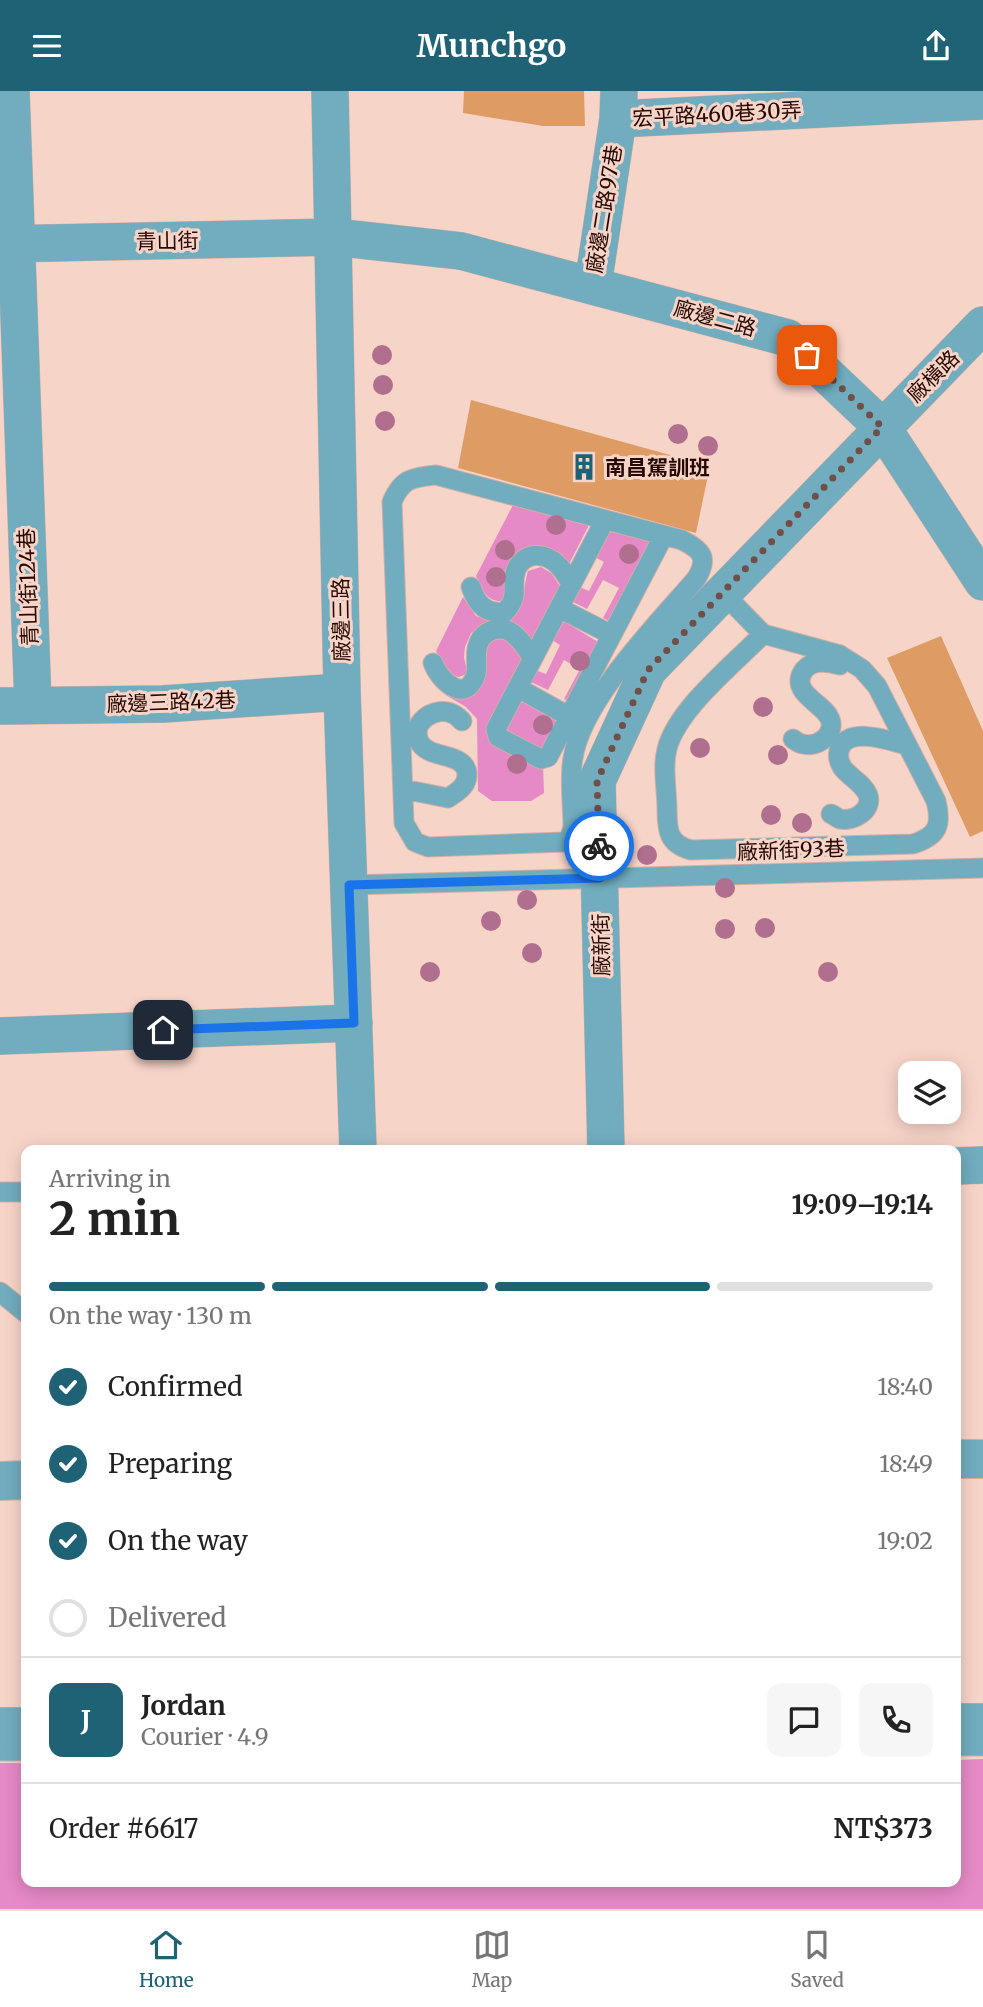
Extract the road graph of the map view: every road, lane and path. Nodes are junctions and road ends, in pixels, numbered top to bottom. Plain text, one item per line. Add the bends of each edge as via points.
1 (11, 91) edge
2 (330, 91) edge
3 (983, 101) edge
4 (619, 105) edge
5 (334, 237) junction
6 (7, 244) edge
7 (593, 285) junction
8 (983, 325) edge
9 (882, 427) junction
10 (12, 470) edge
11 (605, 520) junction
12 (664, 535) junction
13 (712, 580) junction
14 (983, 582) edge
15 (571, 583) junction
16 (471, 587) dead end
17 (559, 608) junction
18 (763, 634) junction
19 (612, 635) junction
20 (533, 658) junction
21 (433, 663) dead end
22 (862, 669) junction
23 (517, 688) junction
24 (342, 692) junction
25 (16, 706) edge
26 (570, 717) junction
27 (462, 721) dead end
28 (793, 739) dead end
29 (908, 745) junction
30 (403, 789) junction
31 (831, 814) dead end
32 (983, 868) edge
33 (600, 878) junction
34 (349, 885) junction
35 (354, 1023) junction
36 (0, 1035) edge
37 (358, 1145) edge
38 (606, 1145) edge
39 (983, 1165) edge
40 (961, 1166) edge
41 (0, 1192) edge
42 (21, 1192) edge
43 (0, 1292) edge
44 (21, 1309) edge
45 (961, 1459) edge
46 (983, 1459) edge
47 (21, 1480) edge
48 (0, 1481) edge
49 (961, 1722) edge
50 (983, 1722) edge
51 (21, 1725) edge
52 (0, 1726) edge
53 (961, 1746) edge
54 (983, 1746) edge
55 (0, 1751) edge
56 (21, 1751) edge

1 - 6 street, 青山街124巷
2 - 5 street, 廠邊三路
3 - 4 street, 宏平路460巷30弄
4 - 7 street, 廠邊二路97巷
5 - 6 street, 青山街
5 - 7 street, 廠邊二路 via 461,251
5 - 24 street, 廠邊三路
6 - 10 street, 青山街124巷
7 - 9 street, 廠邊二路 via 788,338
8 - 9 street, 廠橫路
9 - 13 street, 廠新街
9 - 14 street, 廠邊二路
10 - 25 street, 青山街124巷
11 - 12 lane
11 - 15 lane
11 - 30 lane via 436,475 412,478 397,490 392,502
12 - 13 lane via 695,547
12 - 19 lane
13 - 18 lane
13 - 30 lane via 696,579 615,674 584,724 572,760 573,827 564,842 428,847 415,842 404,823
13 - 33 street, 廠新街 via 648,670 597,781
15 - 16 lane via 558,565 538,555 520,562 514,578 515,597 505,611 484,609
15 - 17 lane
17 - 19 lane
17 - 20 lane
18 - 22 lane via 840,655
18 - 29 lane via 690,708 666,751 667,825 671,839 680,847 914,844 928,839 937,829 938,808
19 - 26 lane
20 - 21 lane via 512,632 501,628 482,636 477,672 467,687 446,684
20 - 23 lane
22 - 28 lane via 827,662 806,668 801,687 830,719 831,728 816,744
22 - 29 lane via 877,686
23 - 26 lane
23 - 26 lane via 496,729 498,737 545,759
24 - 25 street, 廠邊三路42巷 via 163,704
24 - 34 street, 廠邊三路
27 - 30 lane via 443,711 434,713 423,719 417,738 429,751 461,763 467,771 460,791 448,798
29 - 31 lane via 864,736 843,743 839,761 867,793 869,803 854,818
32 - 33 lane, 廠新街93巷
33 - 34 lane, 廠新街93巷
33 - 38 street, 廠新街
34 - 35 street, 廠邊三路
35 - 36 street
35 - 37 street, 廠邊三路
39 - 40 street
41 - 42 lane
43 - 44 lane
45 - 46 street
47 - 48 street
49 - 50 street
51 - 52 street
53 - 54 lane
55 - 56 lane

